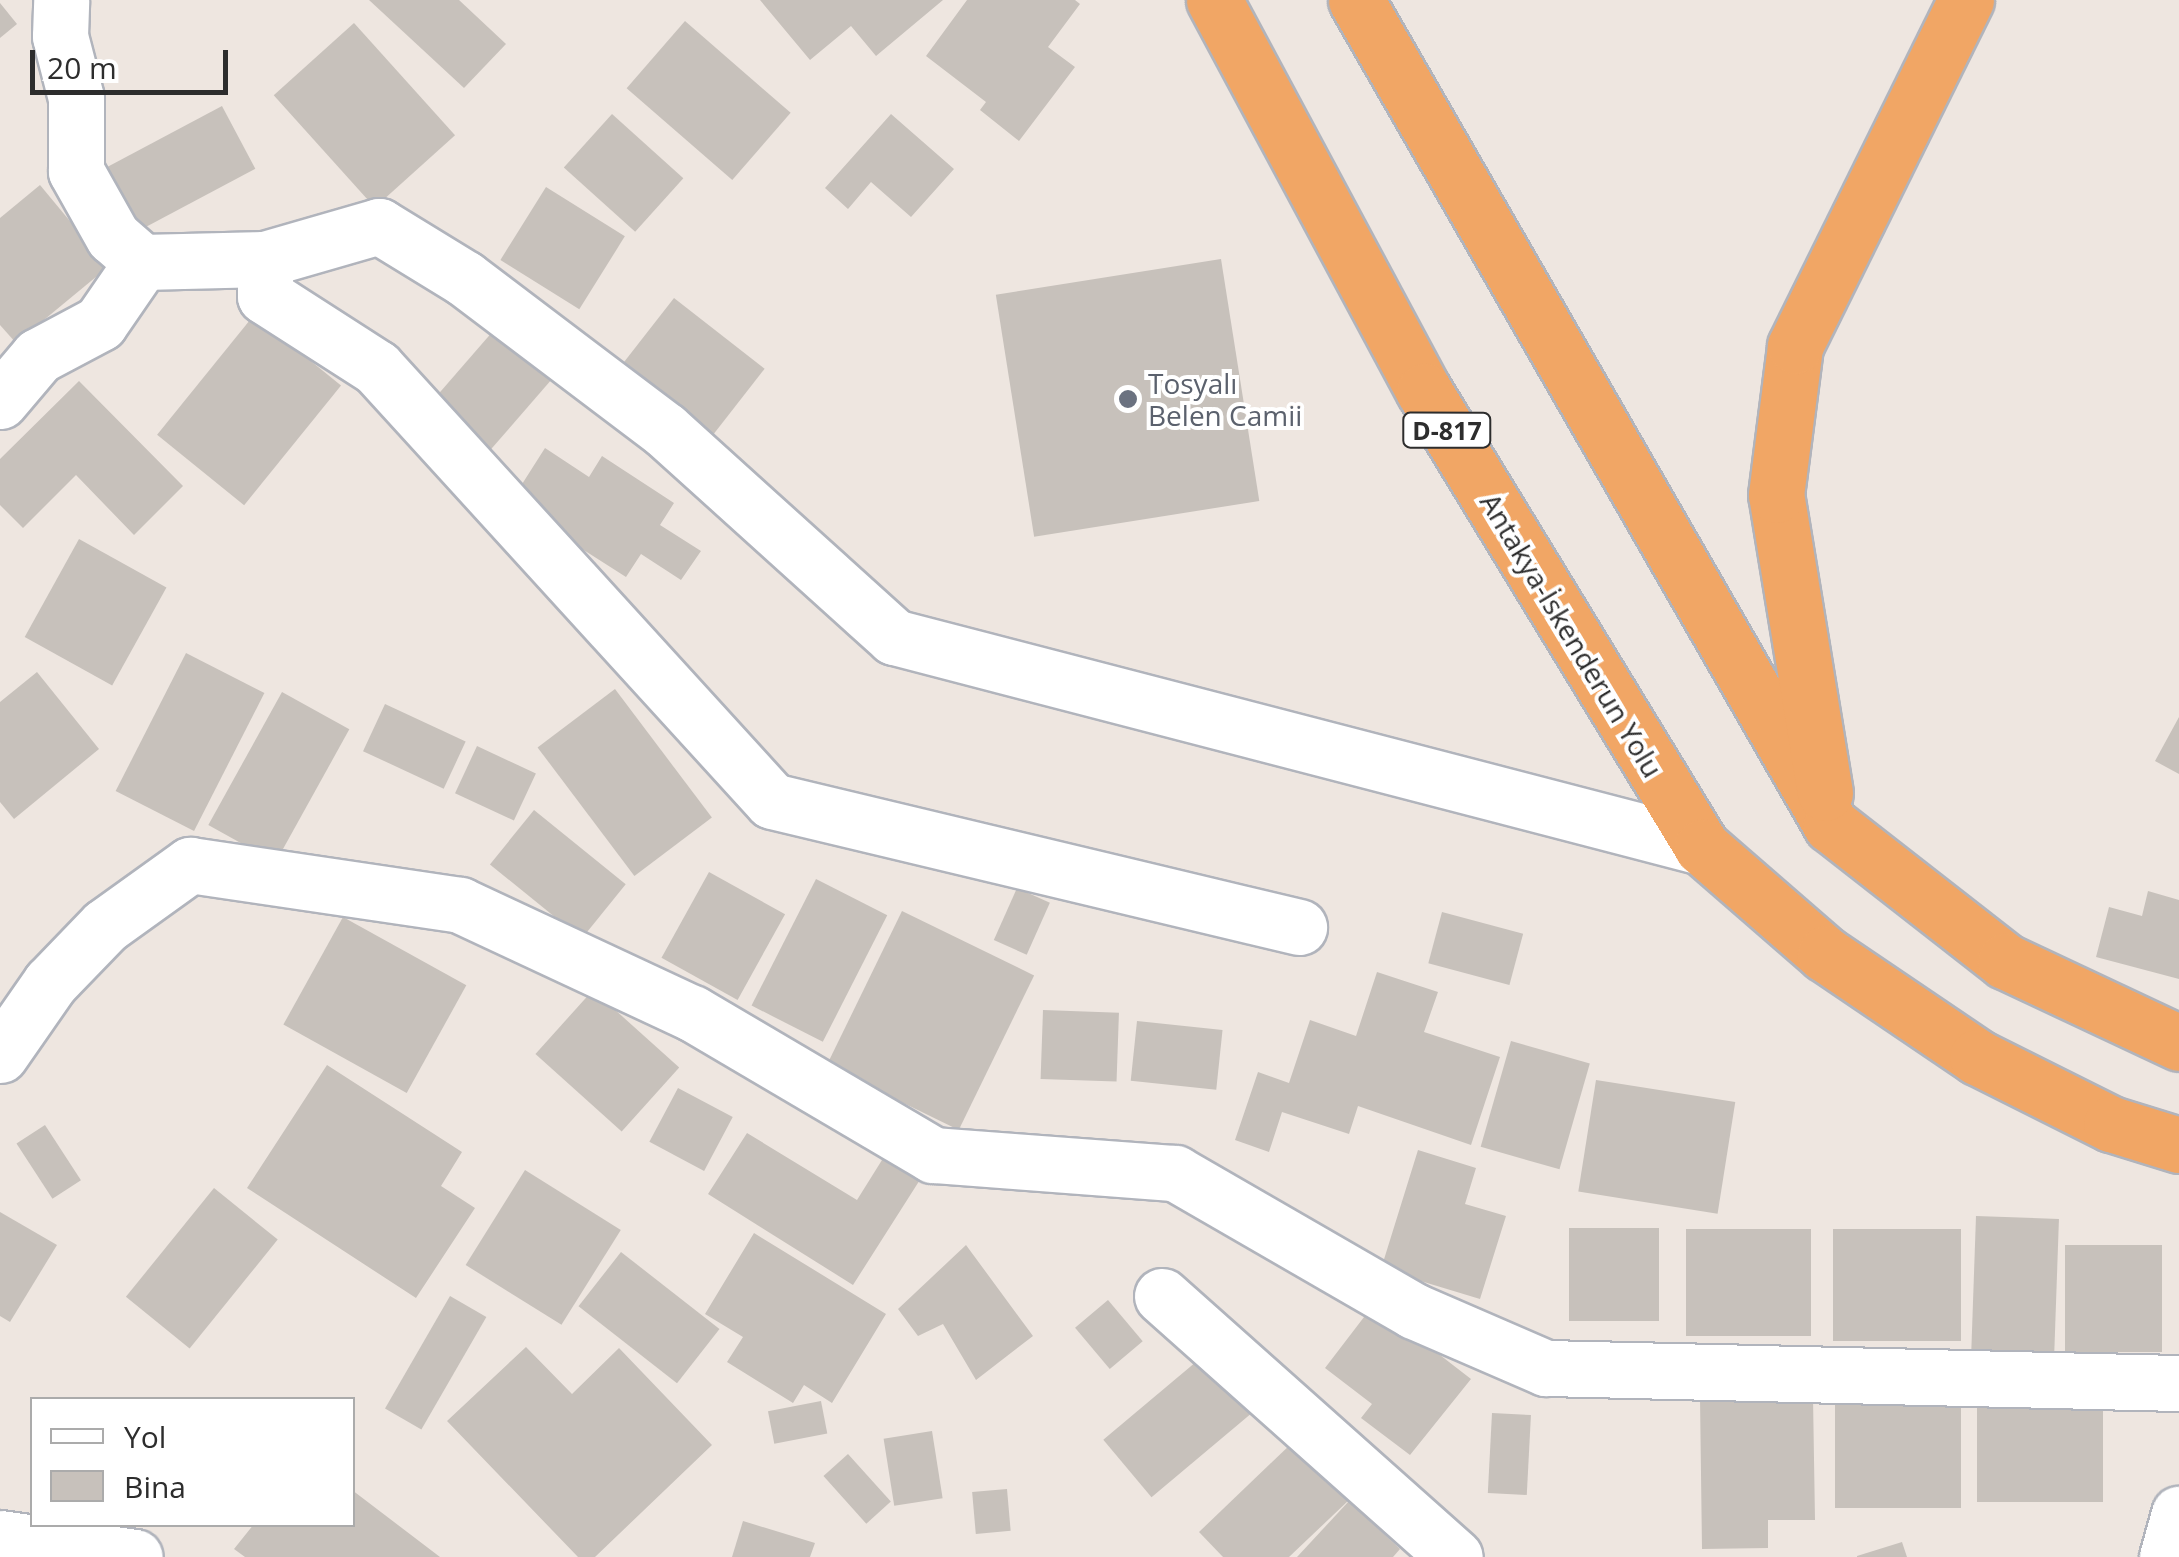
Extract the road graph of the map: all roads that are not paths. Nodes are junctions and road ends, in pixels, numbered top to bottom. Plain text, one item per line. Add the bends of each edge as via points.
1 (61, 0) edge
2 (1214, 0) edge
3 (1356, 0) edge
4 (1966, 0) edge
5 (265, 259) junction
6 (142, 262) junction
7 (0, 401) edge
8 (1831, 826) junction
9 (1702, 847) junction
10 (1299, 927) dead end
11 (2179, 1044) edge
12 (0, 1055) edge
13 (2179, 1146) edge
14 (1162, 1296) dead end
15 (2179, 1383) edge
16 (2179, 1514) edge
17 (0, 1538) edge
18 (135, 1557) edge
19 (1455, 1557) edge
20 (2167, 1557) edge

1 - 6 street via 60,36 76,98 76,172 113,237
2 - 9 highway, Antakya-İskenderun Yolu / D-817 via 1424,391
3 - 8 highway
4 - 8 highway via 1794,346 1776,495
5 - 6 street
5 - 9 street via 379,226 464,278 665,430 894,637
5 - 10 street via 265,296 376,368 772,801
6 - 7 street via 100,324 38,356
8 - 11 highway via 2005,961
9 - 13 highway, D-817 via 1826,954 1977,1057 2112,1124
12 - 15 street via 50,983 105,926 190,865 460,905 692,1014 933,1154 1175,1173 1414,1311 1546,1368
14 - 19 street
16 - 20 street
17 - 18 street

